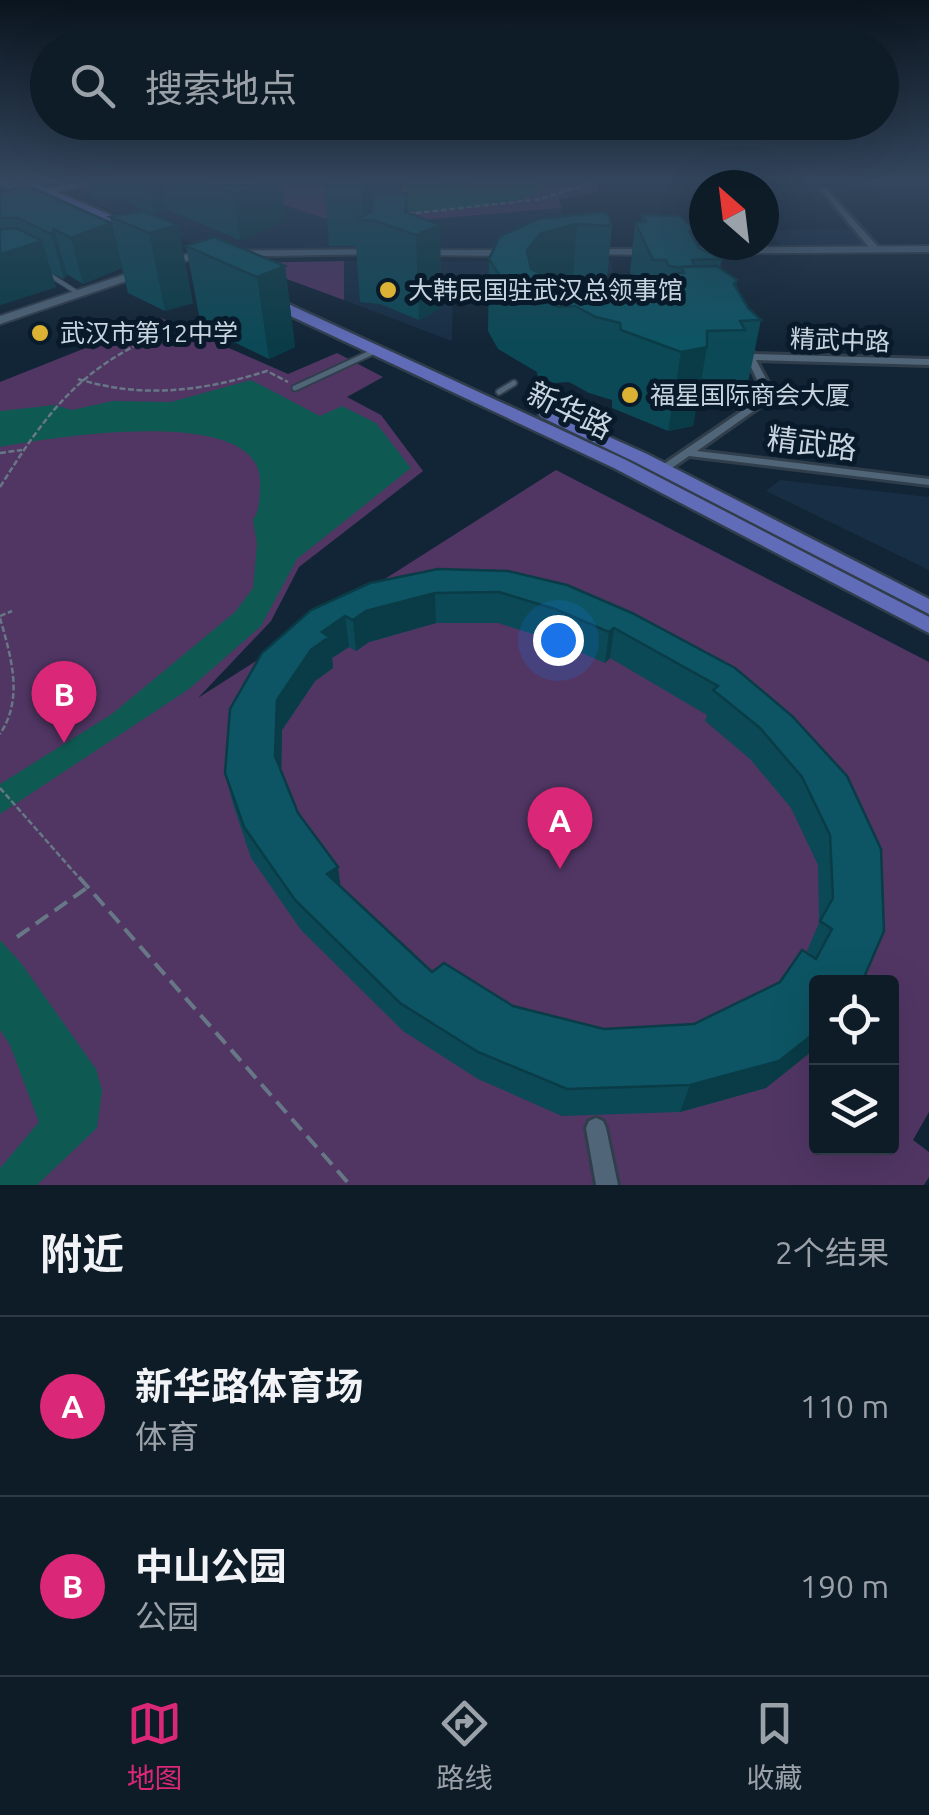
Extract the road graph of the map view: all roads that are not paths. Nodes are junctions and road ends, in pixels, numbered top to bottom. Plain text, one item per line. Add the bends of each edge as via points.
1 (137, 234) edge
2 (862, 234) edge
3 (875, 249) junction
4 (568, 252) edge
5 (929, 252) edge
6 (530, 255) edge
7 (659, 256) edge
8 (677, 256) edge
9 (585, 257) edge
10 (192, 258) junction
11 (39, 268) edge
12 (147, 270) junction
13 (78, 293) junction
14 (0, 320) edge
15 (742, 340) edge
16 (378, 350) junction
17 (750, 357) junction
18 (929, 362) edge
19 (514, 383) dead end
20 (295, 388) dead end
21 (499, 392) junction
22 (580, 412) dead end
23 (563, 422) junction
24 (688, 454) junction
25 (662, 470) junction
26 (929, 482) edge
27 (929, 608) edge
28 (929, 626) edge
29 (596, 1128) dead end
30 (607, 1185) edge

1 - 10 main road
2 - 3 street
3 - 4 main road
3 - 5 main road
5 - 8 main road
6 - 10 main road
7 - 9 main road
10 - 12 main road
10 - 12 main road
11 - 13 lane
12 - 13 main road
13 - 14 main road
15 - 17 street
16 - 20 lane
16 - 21 main road, 新华路 via 252,288
16 - 28 main road, 新华路 via 620,464
17 - 18 street, 精武中路
17 - 24 street via 766,388 763,402
19 - 21 lane
21 - 23 main road, 新华路
22 - 23 lane
23 - 25 main road, 新华路
24 - 25 street
24 - 26 street, 精武路
25 - 27 main road, 新华路
29 - 30 street

